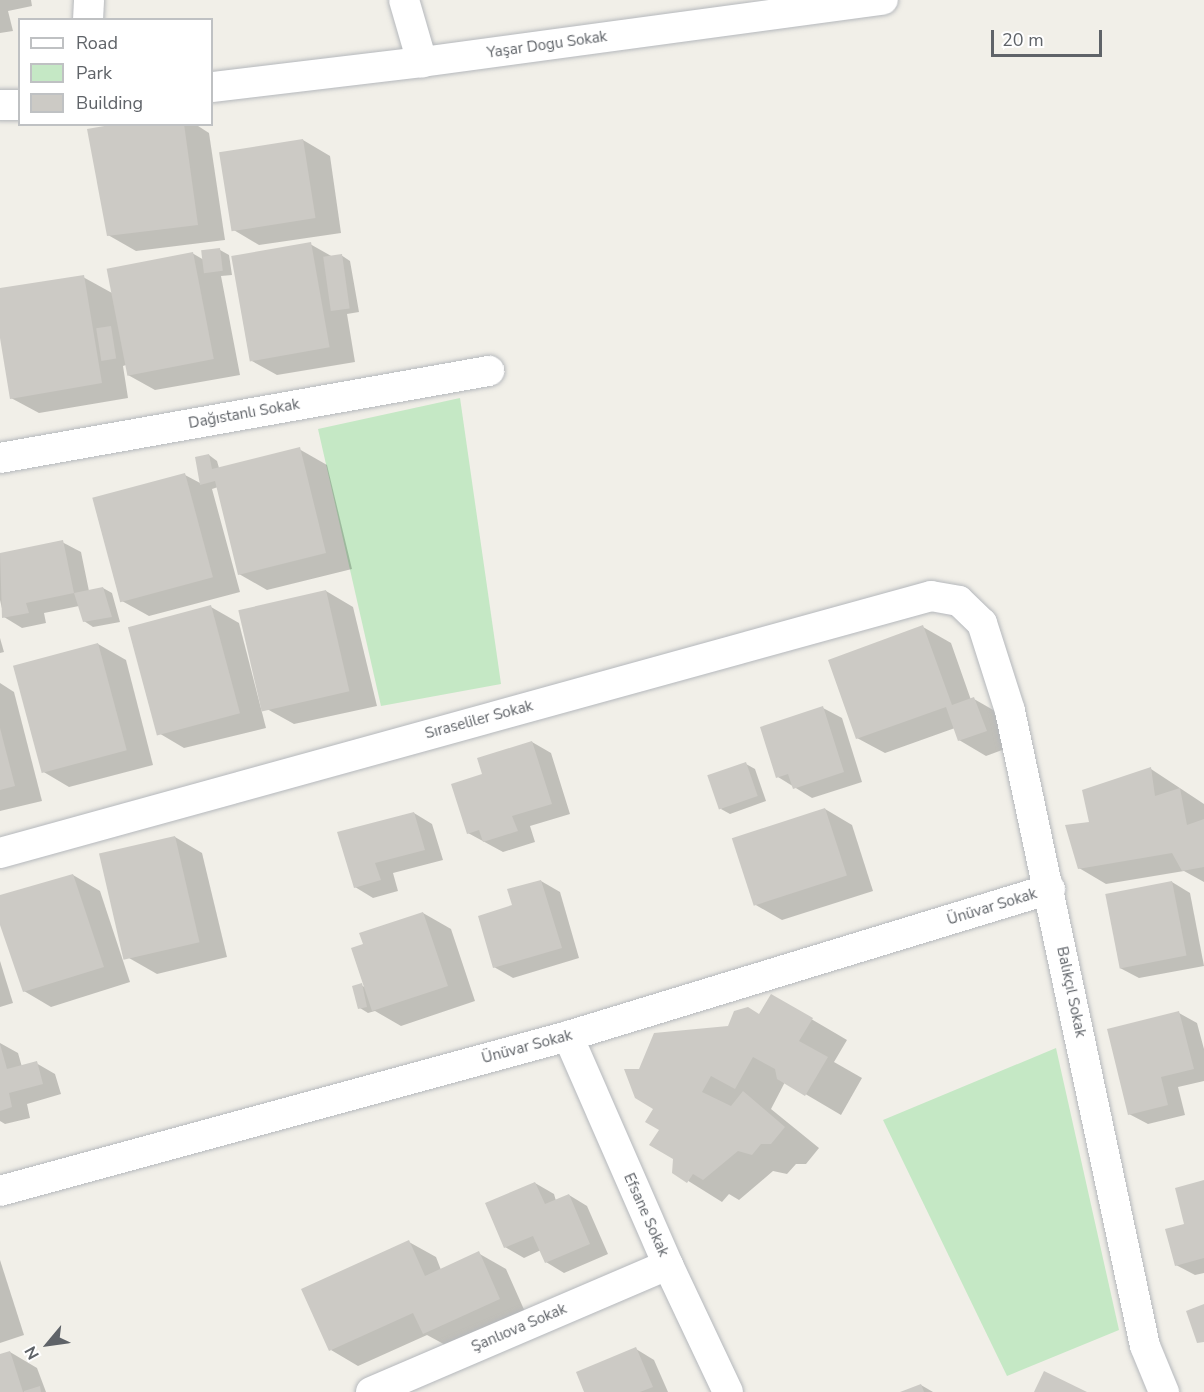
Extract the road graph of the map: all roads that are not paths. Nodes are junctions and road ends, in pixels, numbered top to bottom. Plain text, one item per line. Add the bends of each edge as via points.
1 (89, 0) edge
2 (404, 0) edge
3 (883, 0) edge
4 (697, 12) edge
5 (88, 18) edge
6 (422, 62) junction
7 (213, 87) edge
8 (0, 105) edge
9 (18, 105) edge
10 (489, 371) dead end
11 (0, 458) edge
12 (959, 601) joint
13 (0, 853) edge
14 (1050, 889) junction
15 (568, 1036) junction
16 (0, 1191) edge
17 (668, 1264) junction
18 (371, 1392) edge
19 (728, 1392) edge
20 (1164, 1392) edge

1 - 5 street
2 - 6 street
3 - 4 street, Yaşar Dogu Sokak
4 - 6 street, Yaşar Dogu Sokak
6 - 7 street, Yaşar Dogu Sokak
8 - 9 street
10 - 11 street, Dağıstanlı Sokak
12 - 13 street, Sıraseliler Sokak via 931,596
12 - 14 street, Balıkçıl Sokak via 982,623 1010,711
14 - 15 street, Ünüvar Sokak
14 - 20 street, Balıkçıl Sokak via 1145,1346
15 - 16 street, Ünüvar Sokak
15 - 17 street, Efsane Sokak
17 - 18 street, Şanlıova Sokak
17 - 19 street, Efsane Sokak

